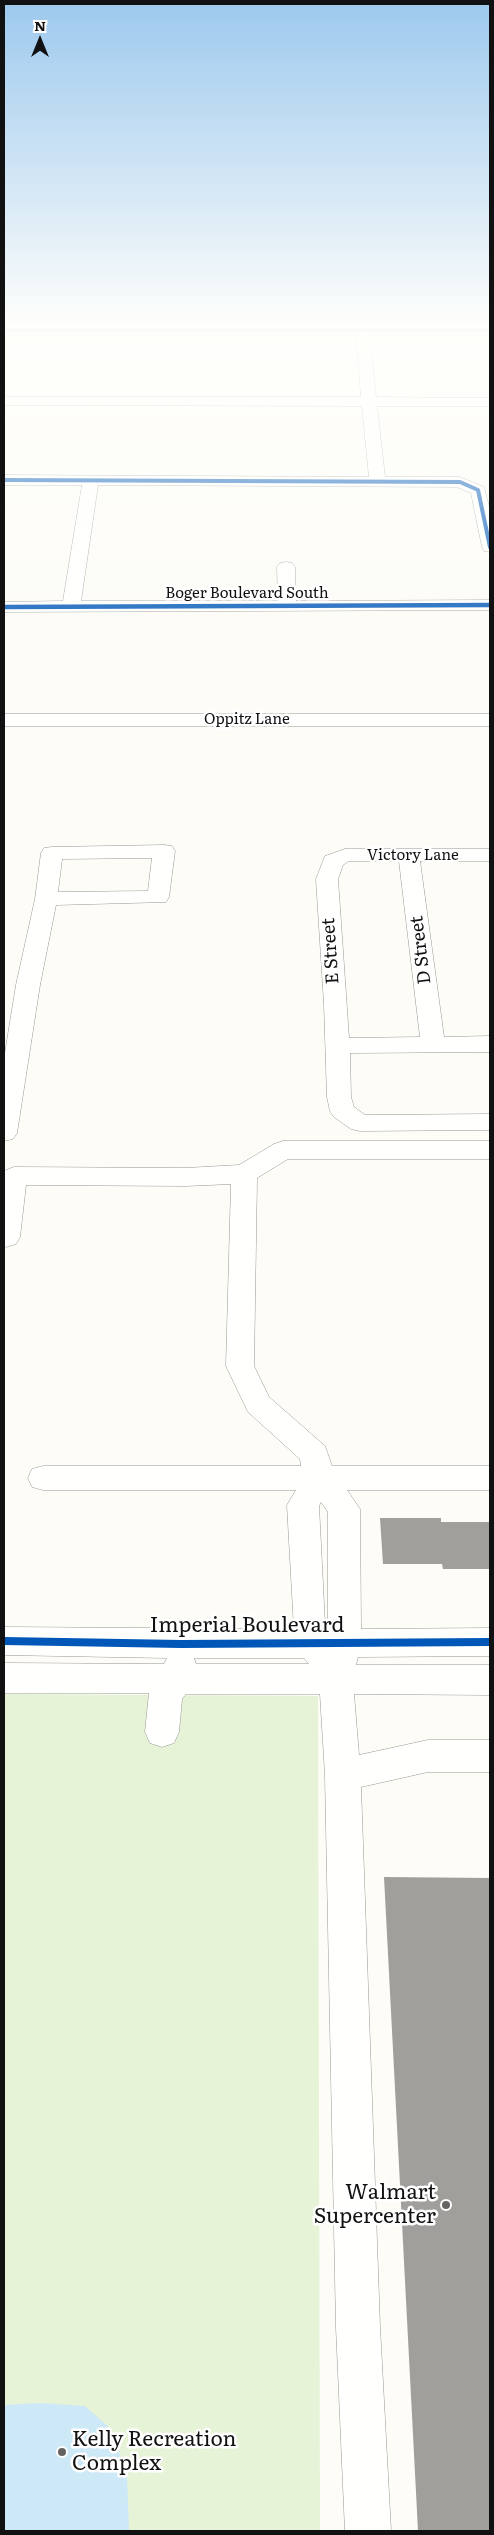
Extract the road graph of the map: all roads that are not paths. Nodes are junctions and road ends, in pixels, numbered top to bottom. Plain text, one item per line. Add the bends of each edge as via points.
1 (373, 440) edge
2 (4, 480) edge
3 (91, 480) junction
4 (377, 480) junction
5 (490, 547) edge
6 (286, 567) dead end
7 (490, 605) edge
8 (4, 606) edge
9 (72, 606) junction
10 (287, 607) junction
11 (4, 720) edge
12 (490, 720) edge
13 (409, 856) junction
14 (490, 856) edge
15 (336, 859) joint
16 (46, 899) junction
17 (433, 1044) junction
18 (490, 1044) edge
19 (337, 1046) junction
20 (490, 1122) edge
21 (4, 1133) edge
22 (490, 1150) edge
23 (9, 1173) edge
24 (244, 1174) junction
25 (6, 1237) dead end
26 (42, 1478) dead end
27 (319, 1478) junction
28 (490, 1478) edge
29 (4, 1641) edge
30 (313, 1642) junction
31 (345, 1642) junction
32 (490, 1642) edge
33 (181, 1644) junction
34 (4, 1678) edge
35 (178, 1678) junction
36 (336, 1680) junction
37 (490, 1680) edge
38 (162, 1732) dead end
39 (490, 1756) edge
40 (343, 1775) junction
41 (368, 2531) edge

1 - 4 street
2 - 3 street
3 - 4 street
3 - 9 street
4 - 5 street via 442,480 468,484 478,490
6 - 10 street
7 - 10 street, Boger Boulevard South
8 - 9 street, Boger Boulevard South
9 - 10 street, Boger Boulevard South
11 - 12 street, Oppitz Lane
13 - 14 street, Victory Lane
13 - 15 street, Victory Lane via 345,855
13 - 17 street, D Street
15 - 19 street, E Street via 327,879
16 - 16 street via 52,853 164,851 158,897
16 - 21 street
17 - 18 street
17 - 19 street
19 - 20 street, E Street via 338,1097 343,1110 360,1123
22 - 24 street via 283,1150
23 - 24 street via 186,1177
23 - 25 street
24 - 27 street via 240,1366 258,1404 314,1454
26 - 27 street
27 - 28 street
27 - 30 street via 303,1505 308,1609
27 - 31 street via 344,1509
29 - 33 street, Imperial Boulevard
30 - 31 street, Imperial Boulevard
30 - 33 street, Imperial Boulevard
30 - 36 street
31 - 32 street, Imperial Boulevard
31 - 36 street
33 - 35 street
34 - 35 street
35 - 36 street
35 - 38 street via 165,1695
36 - 37 street
36 - 40 street
39 - 40 street via 428,1756
40 - 41 street via 358,2327

